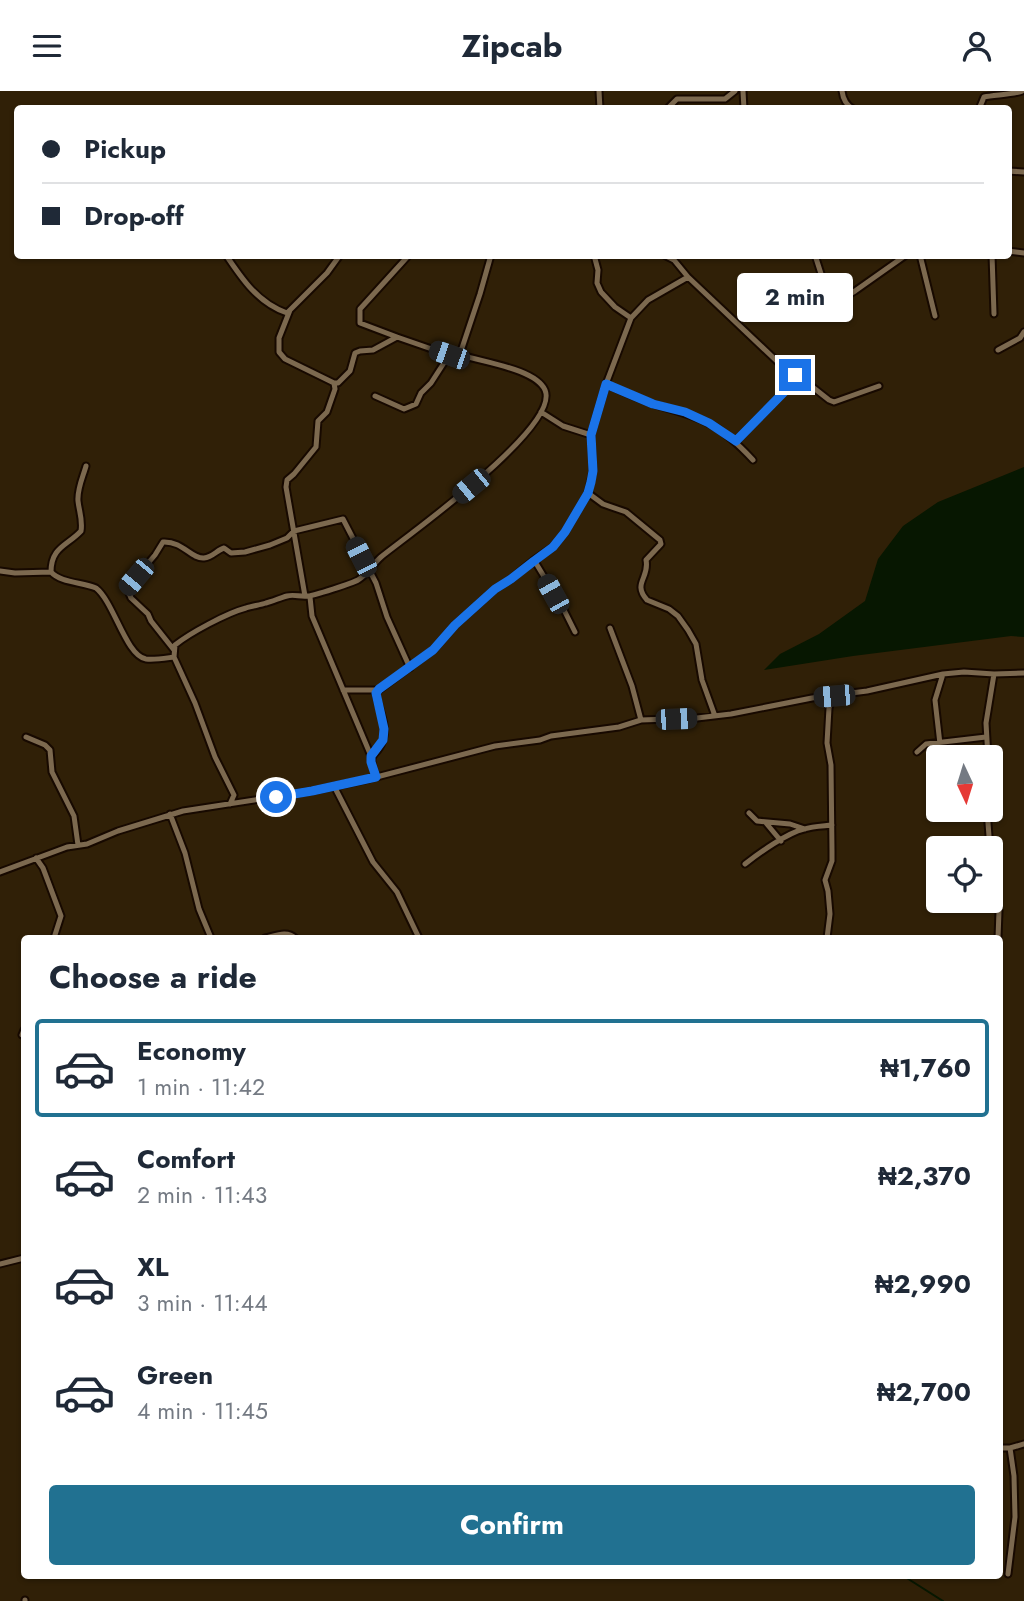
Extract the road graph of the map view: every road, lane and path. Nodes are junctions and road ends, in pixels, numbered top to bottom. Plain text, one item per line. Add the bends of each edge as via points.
1 (735, 91) edge
2 (1023, 91) edge
3 (983, 94) edge
4 (671, 105) edge
5 (229, 259) edge
6 (338, 259) edge
7 (405, 259) edge
8 (490, 259) edge
9 (595, 259) edge
10 (672, 259) edge
11 (816, 259) edge
12 (899, 259) edge
13 (921, 259) edge
14 (992, 259) edge
15 (688, 277) junction
16 (290, 310) junction
17 (993, 314) dead end
18 (935, 316) dead end
19 (631, 318) junction
20 (1024, 332) edge
21 (397, 337) junction
22 (998, 350) dead end
23 (449, 355) junction
24 (458, 355) junction
25 (795, 375) junction
26 (334, 383) junction
27 (606, 384) junction
28 (879, 386) dead end
29 (374, 396) dead end
30 (541, 412) junction
31 (591, 435) junction
32 (736, 441) junction
33 (753, 460) dead end
34 (86, 466) dead end
35 (588, 493) junction
36 (294, 531) junction
37 (534, 561) junction
38 (368, 570) junction
39 (0, 571) edge
40 (51, 572) junction
41 (307, 596) junction
42 (610, 628) dead end
43 (575, 632) dead end
44 (174, 653) junction
45 (410, 668) junction
46 (1024, 673) edge
47 (943, 674) junction
48 (994, 674) junction
49 (379, 689) junction
50 (343, 690) junction
51 (834, 696) junction
52 (715, 716) junction
53 (641, 720) junction
54 (26, 737) dead end
55 (986, 737) junction
56 (940, 744) junction
57 (987, 745) edge
58 (917, 752) dead end
59 (371, 756) junction
60 (376, 777) junction
61 (334, 786) junction
62 (230, 803) junction
63 (749, 813) dead end
64 (170, 814) junction
65 (766, 823) junction
66 (832, 825) junction
67 (804, 829) junction
68 (781, 841) junction
69 (78, 845) junction
70 (36, 858) junction
71 (745, 864) dead end
72 (0, 872) edge
73 (999, 913) edge
74 (55, 935) edge
75 (210, 935) edge
76 (418, 935) edge
77 (827, 935) edge
78 (998, 935) edge
79 (21, 1259) edge
80 (0, 1263) edge
81 (1024, 1444) edge
82 (1003, 1448) edge
83 (1010, 1448) junction
84 (1008, 1574) dead end

1 - 4 street via 725,99 677,99
2 - 3 street
5 - 16 street via 256,294 271,306 287,313
6 - 16 street
7 - 21 street via 360,309 360,323
8 - 24 street
9 - 19 street via 601,292
10 - 15 street
11 - 12 street via 823,280 839,297
13 - 18 street
14 - 17 street
15 - 19 street via 648,300
15 - 25 street
16 - 26 street via 279,338 279,352
19 - 27 street
20 - 22 street
21 - 23 street
21 - 26 street via 373,351 355,353 350,371
23 - 24 street
23 - 29 street via 410,408
24 - 30 street via 533,377 546,395
25 - 28 street via 834,402
25 - 32 street
26 - 36 street via 327,412 318,422 316,447 287,480
27 - 31 street
27 - 32 street via 685,412
30 - 31 street via 563,426
30 - 38 street via 491,470
31 - 35 street via 593,471
32 - 33 street
34 - 40 street via 78,492 81,531 55,553
35 - 37 street via 565,532
35 - 52 street via 626,512 660,540 646,560 640,590 647,600 678,616 696,644
36 - 38 street via 343,519
36 - 41 street
36 - 44 street via 270,545 237,553 225,548 203,558 172,541 163,542 127,588
37 - 43 street
37 - 45 street via 495,589
38 - 41 street via 358,580
38 - 45 street
39 - 40 street
40 - 44 street via 100,591 128,644 142,658
41 - 44 street via 288,596 243,608 185,638 175,645
41 - 50 street
42 - 53 street
44 - 62 street via 233,795
45 - 49 street
46 - 48 street
47 - 48 street
47 - 51 street
47 - 56 street via 935,700
48 - 55 street
49 - 50 street
49 - 59 street via 383,740
50 - 59 street
51 - 52 street
51 - 66 street via 827,743
52 - 53 street
53 - 60 street via 495,746
54 - 69 street via 50,750 52,772 74,816
55 - 56 street
55 - 57 street
56 - 58 street via 926,744
59 - 60 street
60 - 61 street
61 - 62 street
61 - 76 street
62 - 64 street
63 - 65 street
64 - 69 street
64 - 75 street
65 - 67 street
65 - 68 street
66 - 67 street
66 - 77 street via 832,861 825,880 830,913
67 - 68 street
68 - 71 street
69 - 70 street
70 - 72 street
70 - 74 street via 61,916
73 - 78 street
79 - 80 street
81 - 83 street
82 - 83 street
83 - 84 street via 1015,1517

